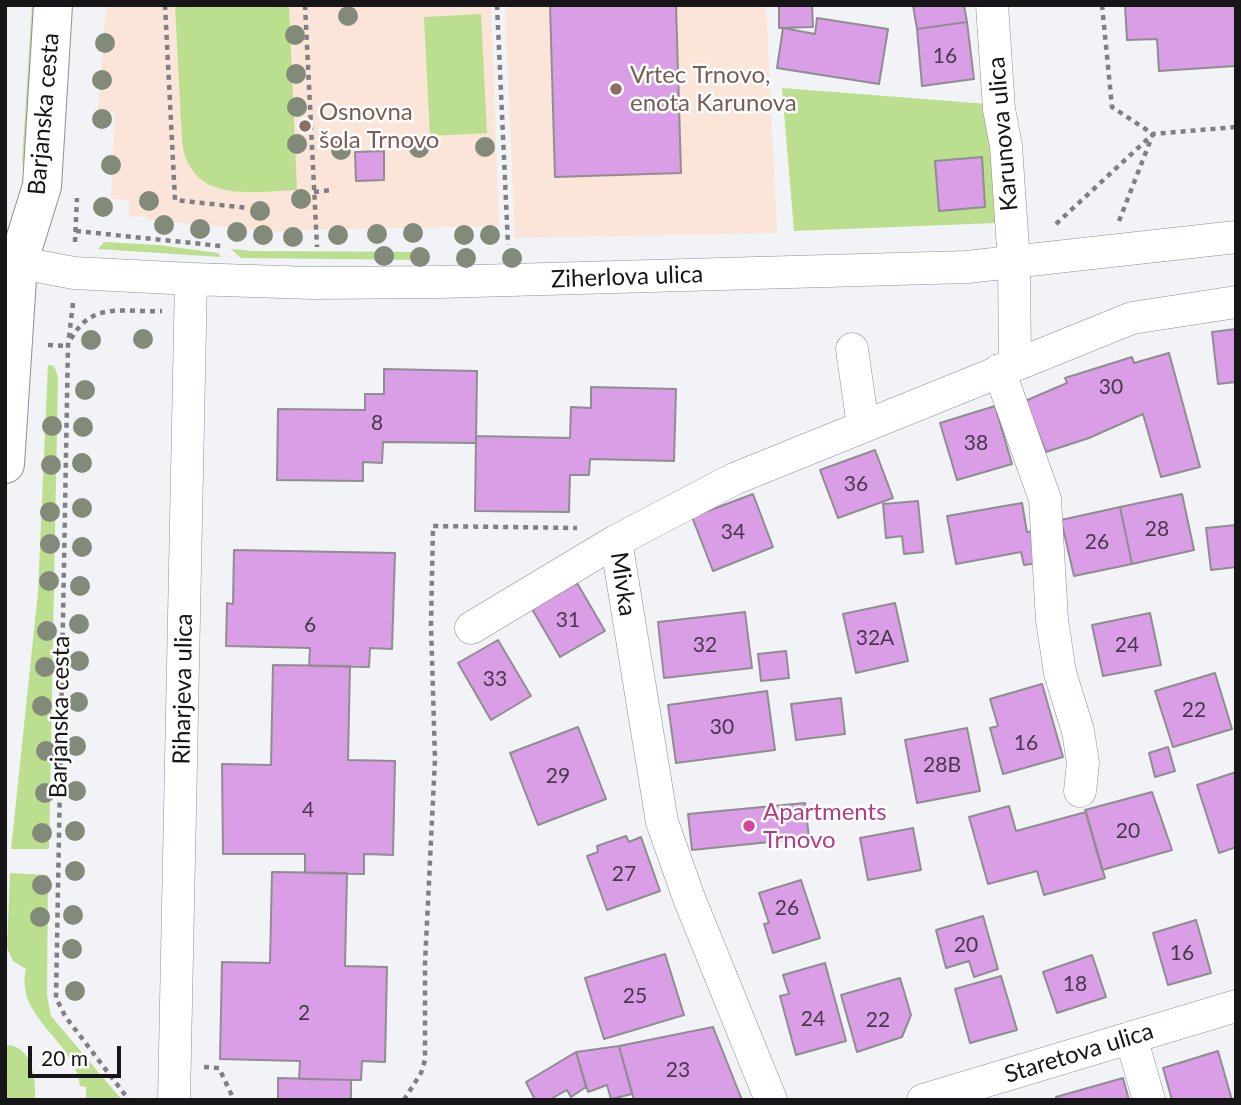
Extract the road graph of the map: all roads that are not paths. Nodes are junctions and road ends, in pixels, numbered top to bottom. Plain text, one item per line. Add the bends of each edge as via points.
1 (53, 5) edge
2 (992, 5) edge
3 (5, 224) edge
4 (1236, 237) edge
5 (12, 262) edge
6 (1014, 263) junction
7 (190, 294) junction
8 (1236, 302) edge
9 (852, 349) dead end
10 (1007, 368) junction
11 (863, 426) junction
12 (5, 464) edge
13 (605, 548) junction
14 (471, 628) dead end
15 (1080, 791) dead end
16 (1236, 1006) edge
17 (1131, 1037) junction
18 (174, 1100) edge
19 (771, 1100) edge
20 (923, 1100) edge
21 (1149, 1100) edge

1 - 5 main road, Barjanska cesta via 42,186
2 - 6 street, Karunova ulica
3 - 5 main road, Barjanska cesta
4 - 6 street, Ziherlova ulica
5 - 7 street, Ziherlova ulica
5 - 12 main road, Barjanska cesta
6 - 7 street, Ziherlova ulica via 313,283
6 - 10 street
7 - 18 street, Riharjeva ulica
8 - 10 street, Mivka via 1132,318
9 - 11 street
10 - 11 street, Mivka
10 - 15 street via 1045,499 1052,620 1060,673 1082,753
11 - 13 street, Mivka via 734,479
13 - 14 street
13 - 19 street, Mivka via 662,822
16 - 17 street, Staretova ulica
17 - 20 street, Staretova ulica
17 - 21 street

